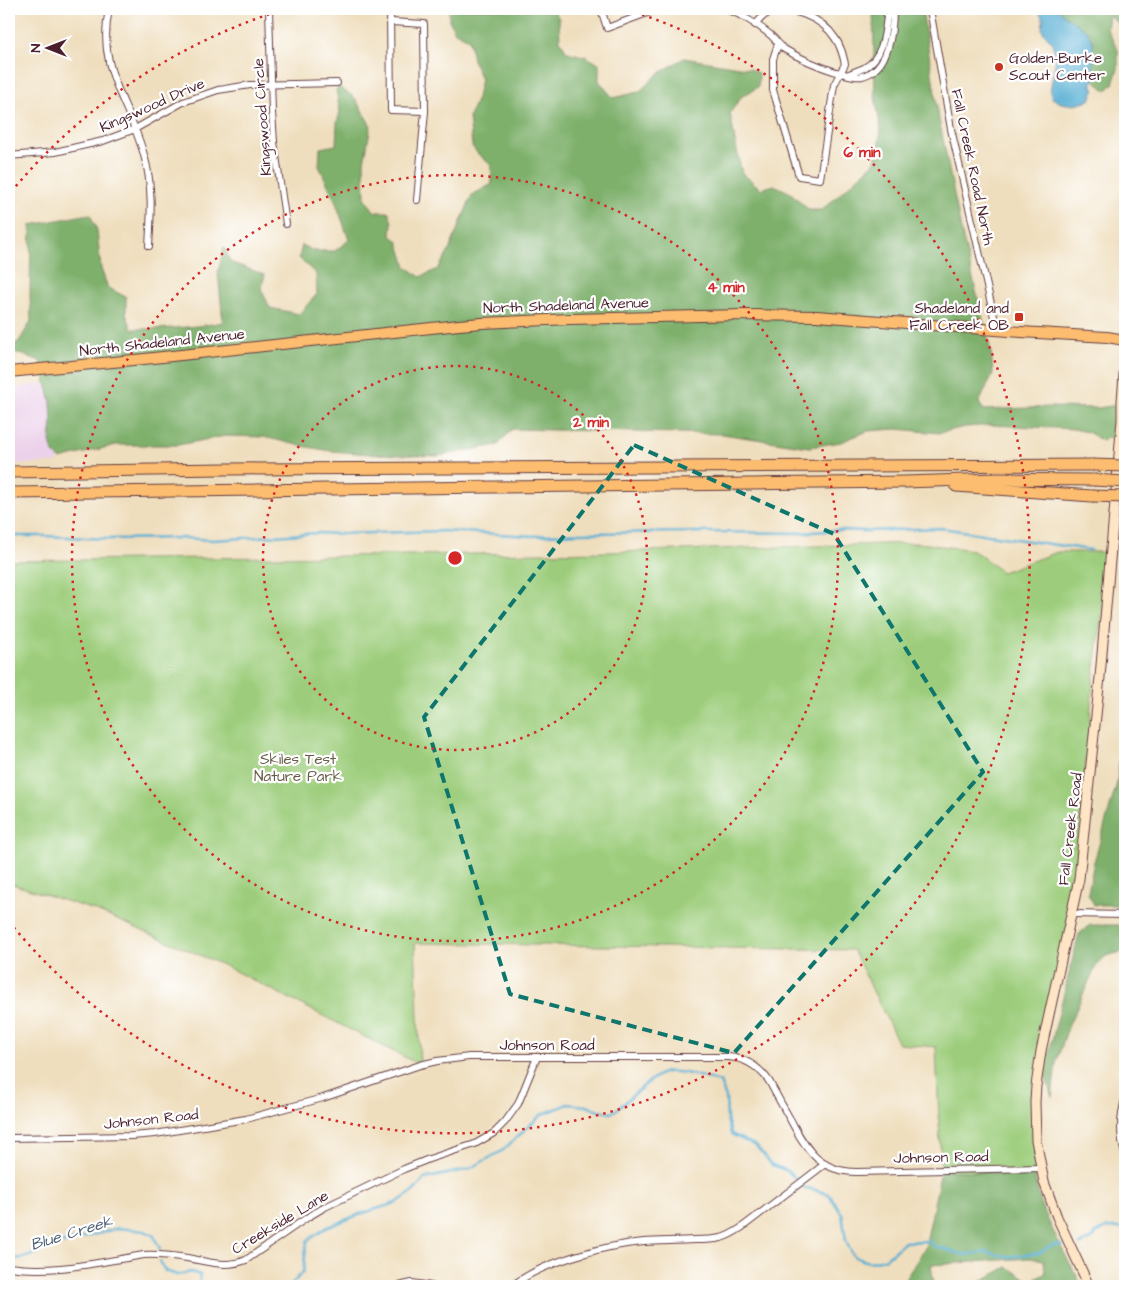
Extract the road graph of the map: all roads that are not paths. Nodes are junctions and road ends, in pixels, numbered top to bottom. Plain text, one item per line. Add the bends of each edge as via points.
1 (109, 9) edge
2 (269, 9) edge
3 (390, 9) edge
4 (601, 9) edge
5 (658, 9) edge
6 (725, 9) edge
7 (888, 9) edge
8 (893, 9) edge
9 (930, 9) edge
10 (391, 22) junction
11 (755, 25) junction
12 (778, 44) junction
13 (840, 72) junction
14 (848, 74) junction
15 (337, 83) dead end
16 (271, 84) junction
17 (425, 111) junction
18 (135, 129) junction
19 (9, 156) edge
20 (417, 200) dead end
21 (286, 224) dead end
22 (149, 246) dead end
23 (997, 330) junction
24 (1125, 340) edge
25 (1125, 361) edge
26 (9, 372) edge
27 (1125, 466) edge
28 (9, 472) edge
29 (905, 482) junction
30 (1125, 482) edge
31 (9, 493) edge
32 (1125, 497) edge
33 (1072, 914) junction
34 (1125, 915) edge
35 (536, 1058) junction
36 (1125, 1100) edge
37 (9, 1138) edge
38 (1125, 1154) edge
39 (825, 1164) junction
40 (1041, 1168) junction
41 (9, 1267) edge
42 (399, 1286) edge
43 (431, 1286) edge
44 (512, 1286) edge
45 (1090, 1286) edge

1 - 18 street via 106,29 108,60
2 - 16 street, Kingswood Circle
3 - 10 street
4 - 5 street via 607,28
6 - 11 street
7 - 14 street via 880,51 864,68
8 - 14 street via 883,61 873,72 861,77
9 - 23 street, Fall Creek Road North via 952,134
10 - 17 street via 424,24
10 - 17 street via 391,110
11 - 12 street via 769,33
11 - 13 street via 766,14 780,11 796,12 818,21 835,38 842,51 845,64
12 - 13 street via 811,63
12 - 13 street via 773,59 773,90 799,176 820,179 834,85
13 - 14 street
15 - 16 street, Kingswood Drive
16 - 18 street, Kingswood Drive via 218,90 196,97
16 - 21 street, Kingswood Circle via 274,142
17 - 20 street
18 - 19 street, Kingswood Drive via 78,148
18 - 22 street via 150,182
23 - 24 main road, North Shadeland Avenue
23 - 26 main road, North Shadeland Avenue via 836,317 760,315 517,321
25 - 33 main road, Fall Creek Road via 1100,677 1081,862
27 - 28 highway, bridge
29 - 30 highway, bridge via 995,479
29 - 31 highway
29 - 32 highway, bridge
33 - 34 street
33 - 40 main road, Fall Creek Road via 1036,1086 1035,1130
35 - 37 street, Johnson Road via 469,1057 437,1061 246,1119 155,1134
35 - 39 street, Johnson Road via 728,1057 753,1064 769,1081 804,1145
35 - 41 street, Creekside Lane via 514,1110 494,1133 475,1144 404,1169 325,1207 239,1263 222,1265 155,1254 51,1269
36 - 38 street via 1121,1133
39 - 40 street, Johnson Road via 853,1172
39 - 44 street via 726,1236 608,1247 544,1268
40 - 45 main road, Fall Creek Road via 1054,1211
42 - 43 street via 412,1283

